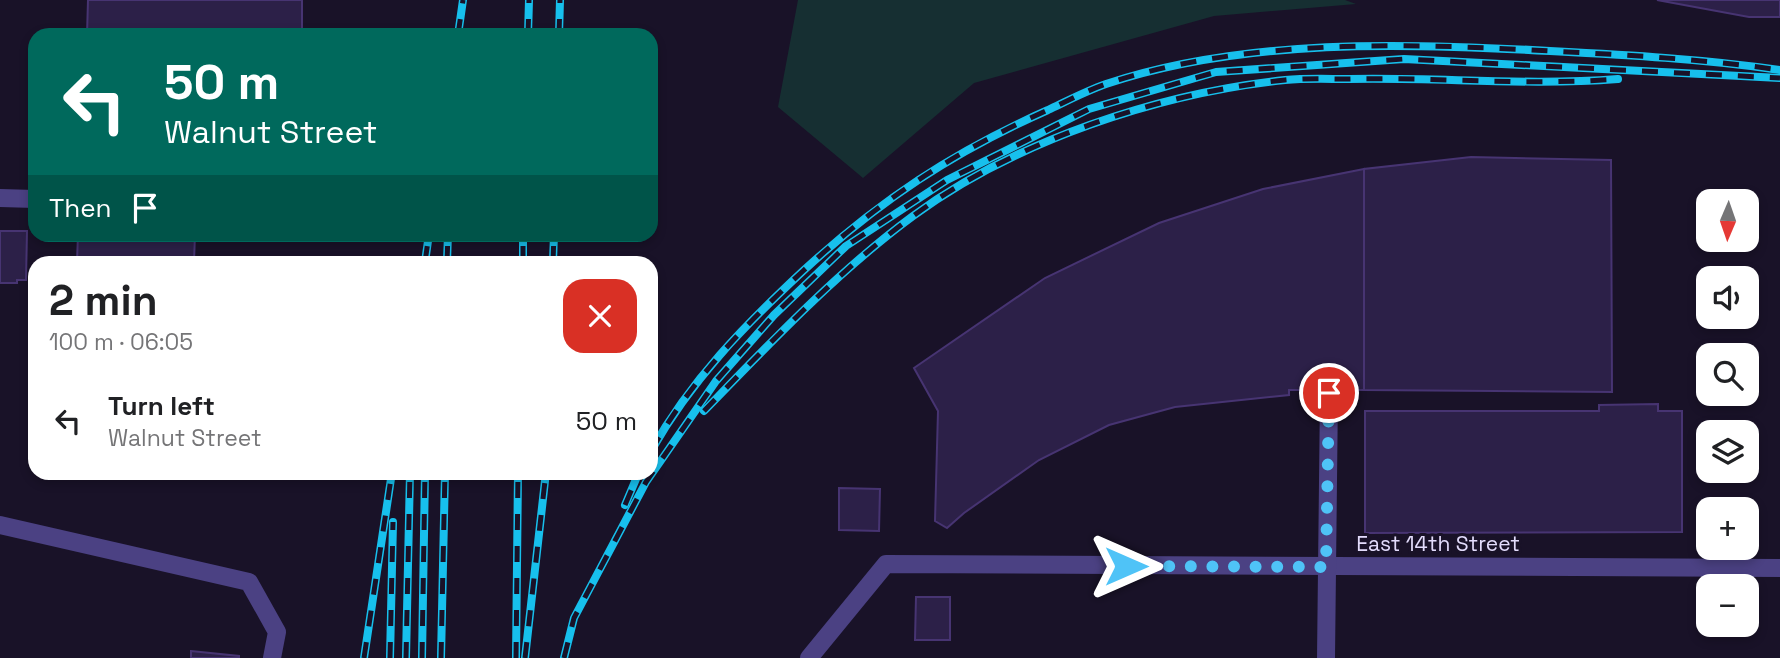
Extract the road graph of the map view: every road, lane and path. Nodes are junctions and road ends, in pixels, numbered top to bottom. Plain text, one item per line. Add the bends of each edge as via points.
1 (0, 198) edge
2 (28, 199) edge
3 (1329, 393) dead end
4 (0, 524) edge
5 (1326, 567) junction
6 (1780, 568) edge
7 (272, 658) edge
8 (809, 658) edge
9 (1326, 658) edge

1 - 2 street
3 - 5 street
4 - 7 street via 250,582 277,632
5 - 6 street, East 14th Street
5 - 8 street, East 14th Street via 886,564
5 - 9 street

